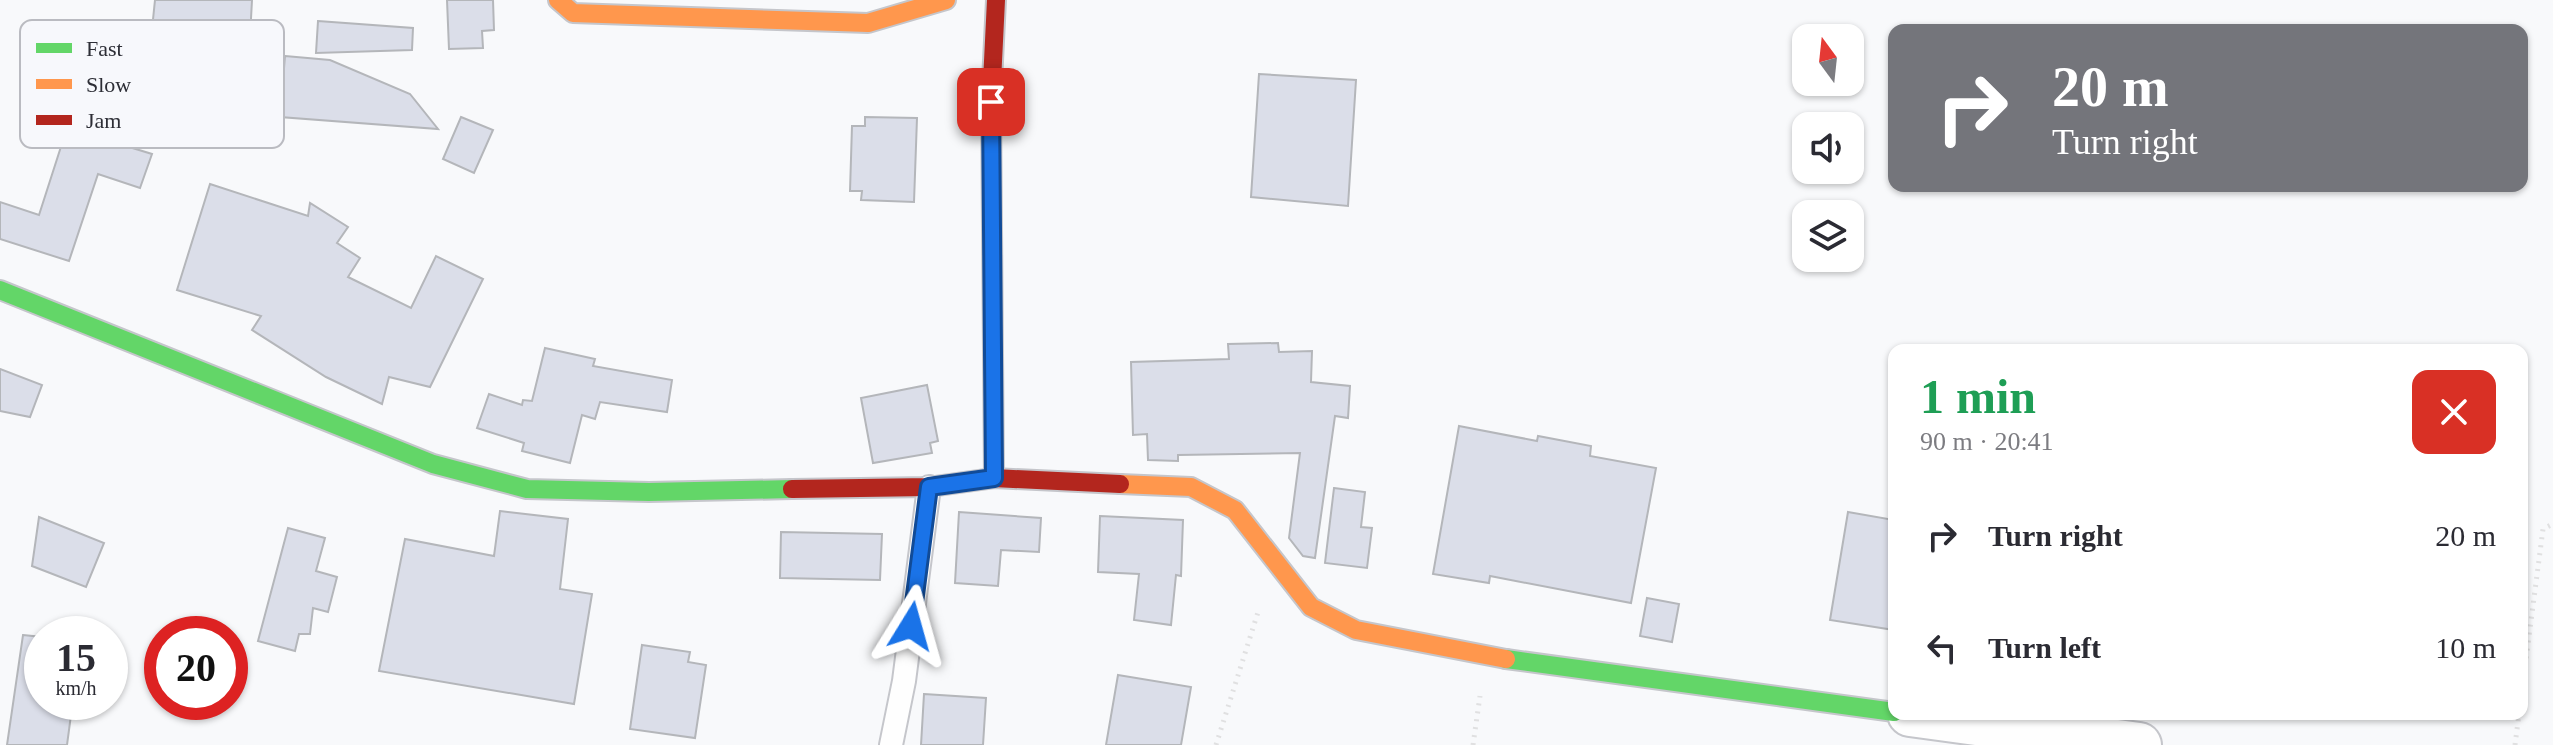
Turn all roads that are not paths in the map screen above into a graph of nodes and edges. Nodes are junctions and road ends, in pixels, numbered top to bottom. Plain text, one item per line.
1 (558, 0) edge
2 (946, 0) edge
3 (996, 0) edge
4 (0, 290) edge
5 (994, 478) junction
6 (929, 487) junction
7 (1888, 711) edge
8 (1954, 720) edge
9 (891, 745) edge
10 (2139, 745) edge

1 - 2 street
3 - 5 street
4 - 6 street
5 - 6 street
5 - 7 street
6 - 9 lane
8 - 10 street

